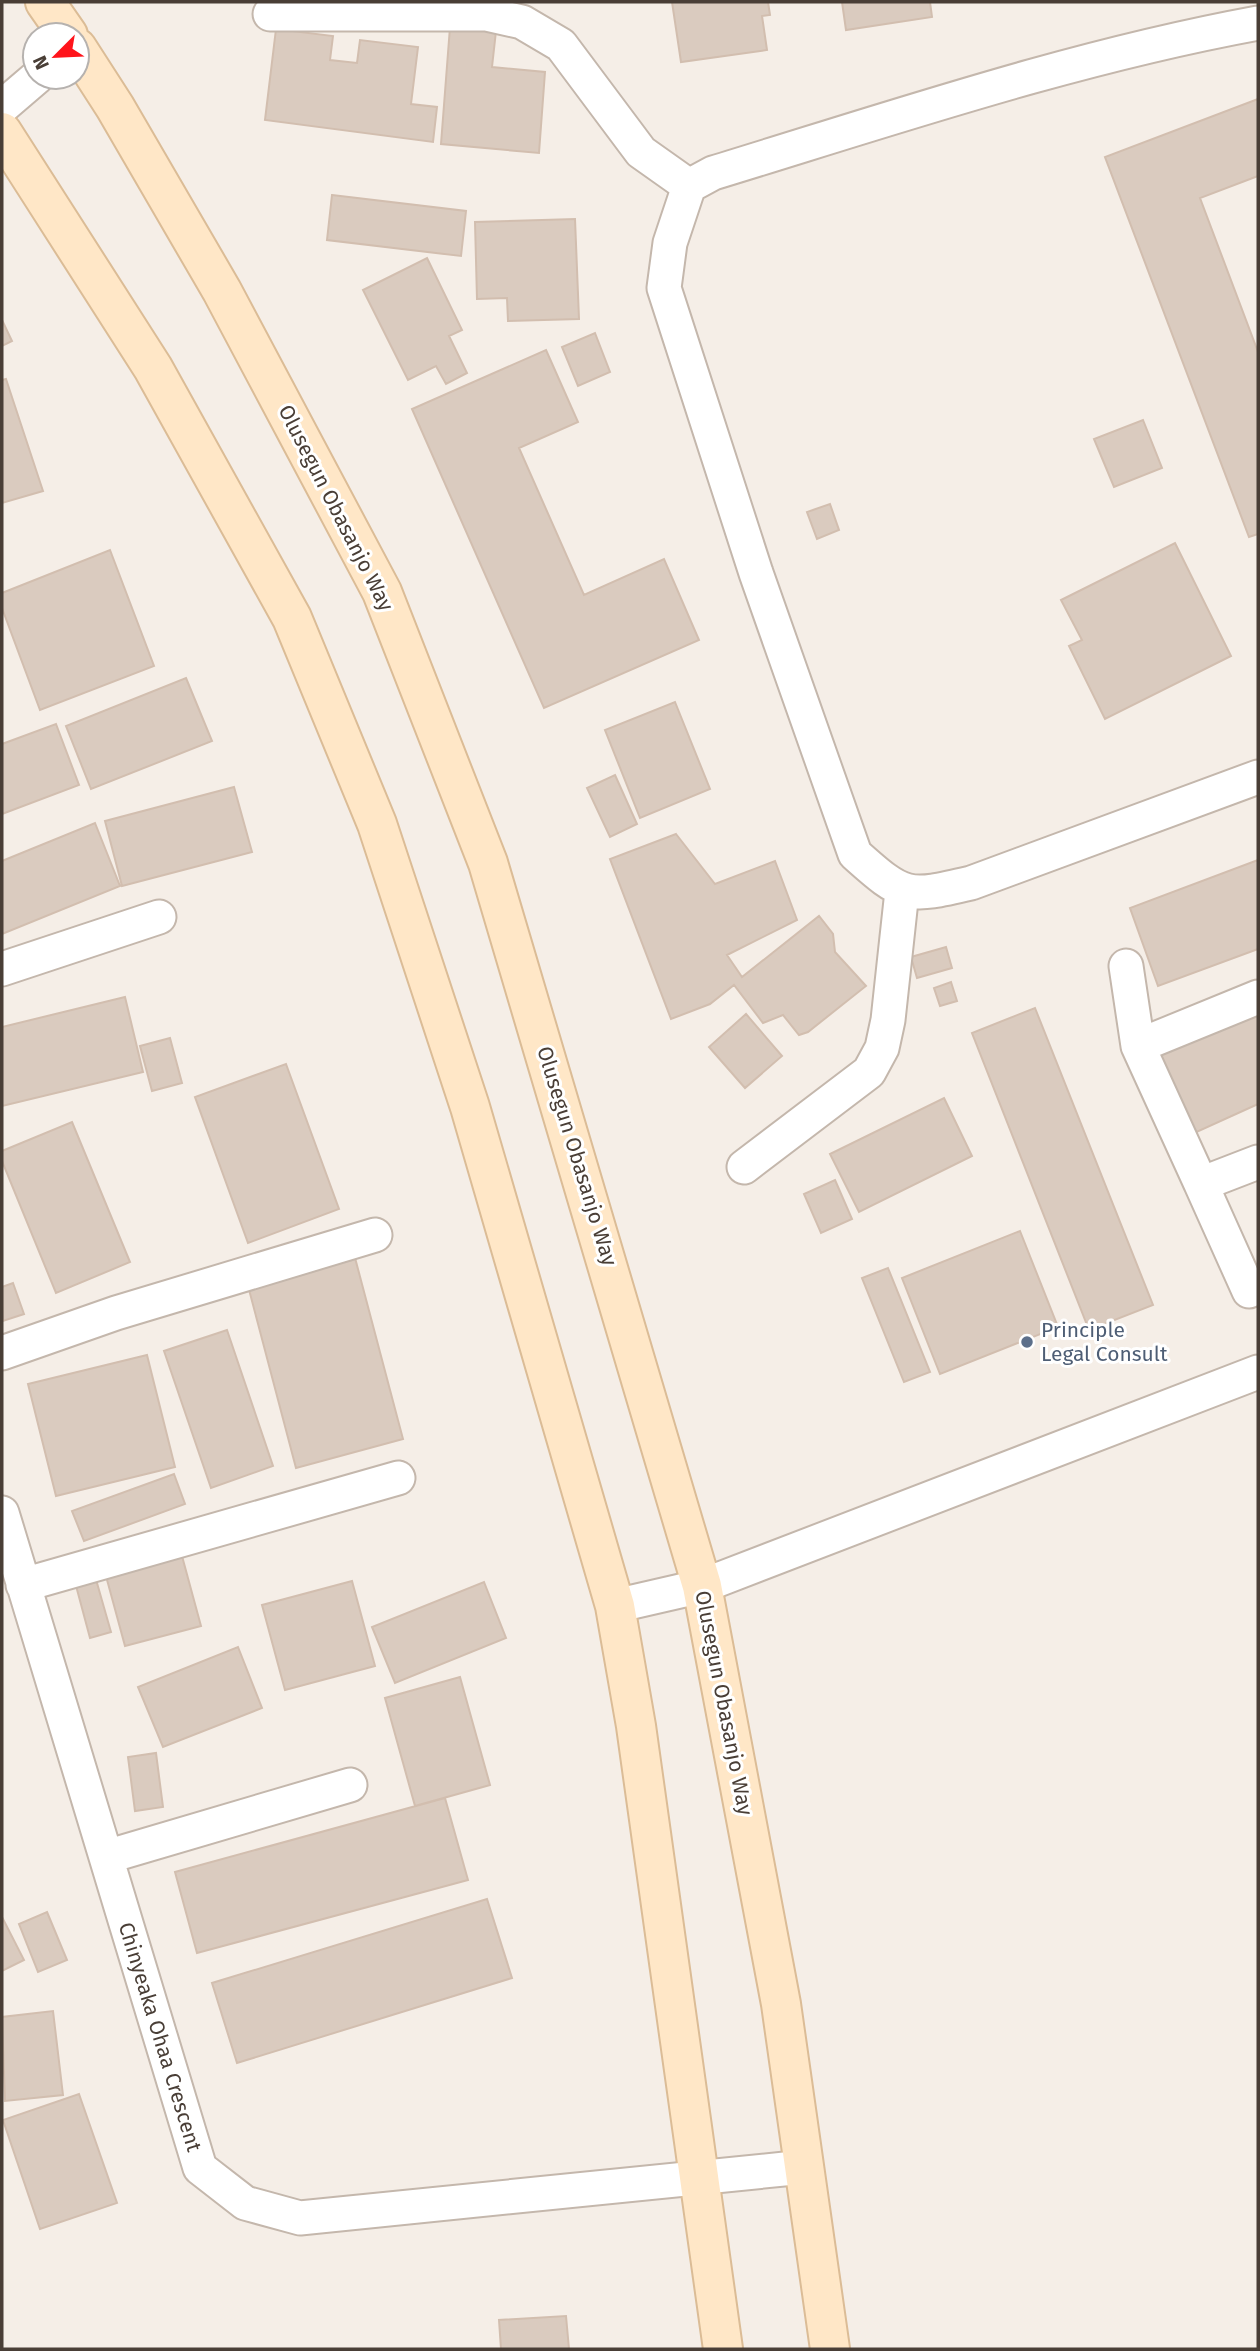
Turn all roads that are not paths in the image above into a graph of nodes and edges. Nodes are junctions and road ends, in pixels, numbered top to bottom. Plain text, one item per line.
1 (45, 2) edge
2 (270, 14) dead end
3 (58, 21) edge
4 (1258, 23) edge
5 (91, 69) edge
6 (21, 91) edge
7 (2, 107) edge
8 (2, 132) edge
9 (689, 186) junction
10 (1258, 777) edge
11 (902, 891) junction
12 (159, 918) dead end
13 (1126, 966) dead end
14 (2, 969) edge
15 (1258, 997) edge
16 (1139, 1046) junction
17 (1258, 1162) edge
18 (744, 1167) dead end
19 (1201, 1184) junction
20 (375, 1235) dead end
21 (1249, 1291) dead end
22 (2, 1353) edge
23 (1258, 1372) edge
24 (398, 1478) dead end
25 (2, 1513) edge
26 (23, 1585) junction
27 (702, 1586) junction
28 (615, 1606) junction
29 (350, 1785) dead end
30 (106, 1857) junction
31 (804, 2166) junction
32 (698, 2179) junction
33 (723, 2349) edge
34 (830, 2349) edge

1 - 3 main road
2 - 9 street
4 - 9 street
5 - 27 main road, Olusegun Obasanjo Way
6 - 7 street
8 - 28 main road
9 - 11 street
10 - 11 street
11 - 18 street
12 - 14 street
13 - 16 street
15 - 16 street
16 - 19 street
17 - 19 street
19 - 21 street
20 - 22 street
23 - 27 street
24 - 26 street
25 - 26 street, Chinyeaka Ohaa Crescent
26 - 30 street, Chinyeaka Ohaa Crescent
27 - 28 street
27 - 31 main road, Olusegun Obasanjo Way
28 - 32 main road
29 - 30 street
30 - 32 street, Chinyeaka Ohaa Crescent
31 - 32 street, Chinyeaka Ohaa Crescent
31 - 34 main road, Olusegun Obasanjo Way
32 - 33 main road

